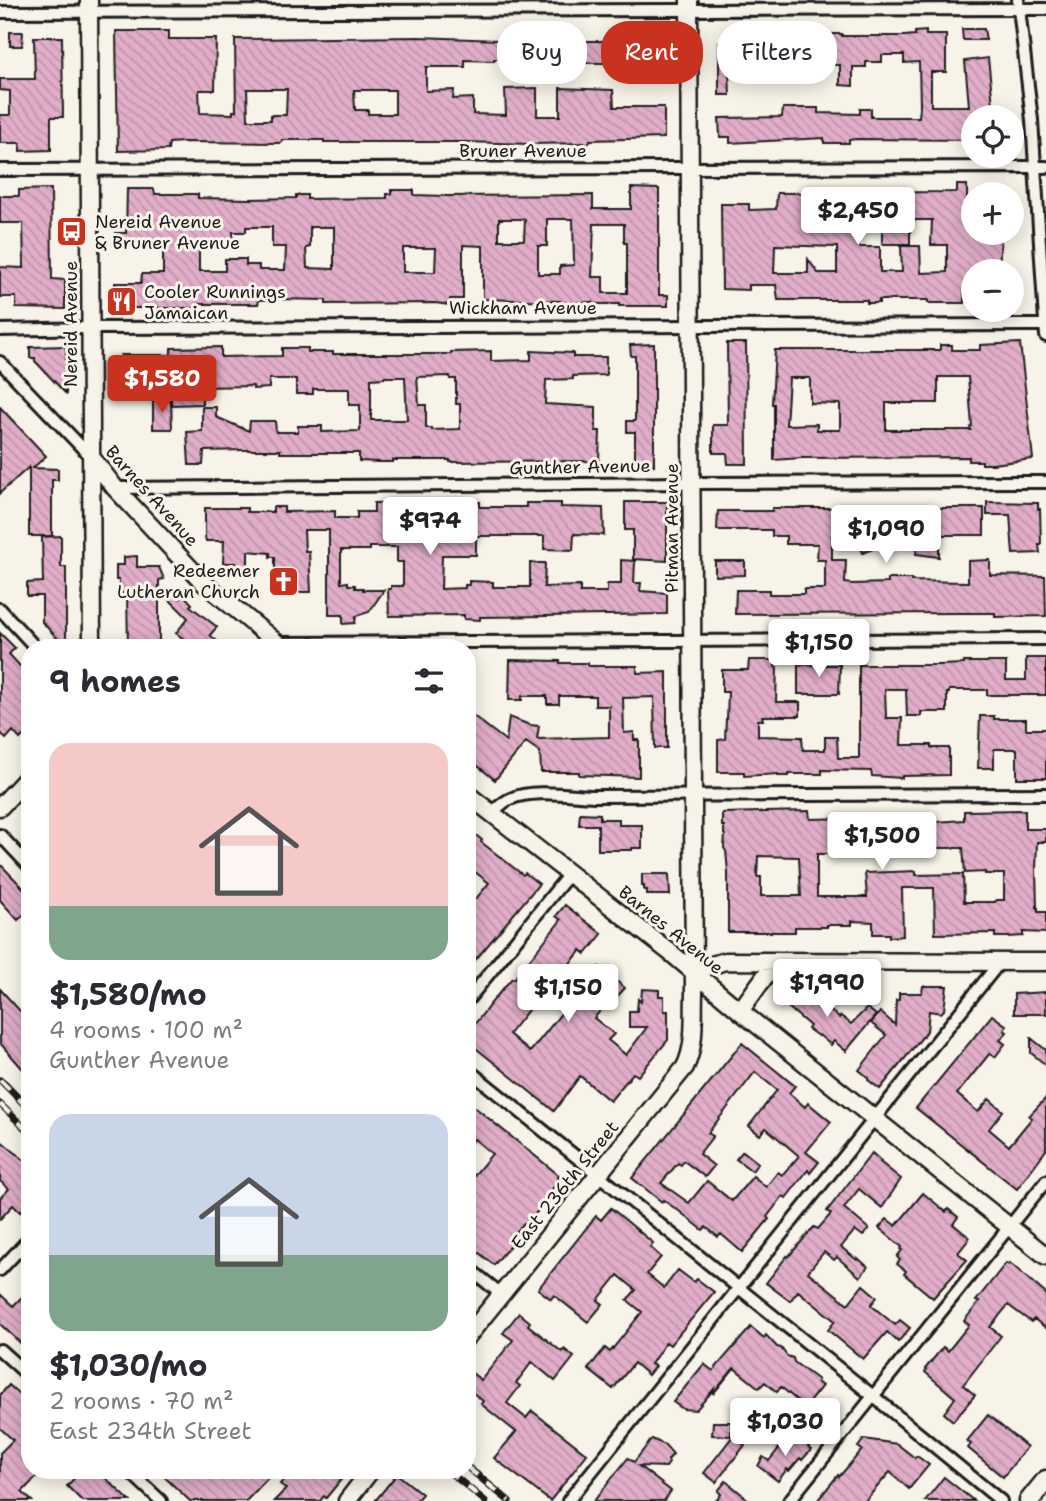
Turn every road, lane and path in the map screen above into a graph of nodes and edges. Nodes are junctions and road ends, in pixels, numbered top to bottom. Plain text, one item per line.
1 (1019, 4) edge
2 (689, 5) edge
3 (89, 6) edge
4 (1046, 9) edge
5 (0, 12) edge
6 (1041, 167) edge
7 (689, 168) junction
8 (90, 169) junction
9 (0, 170) edge
10 (690, 325) junction
11 (90, 328) junction
12 (1046, 328) edge
13 (0, 330) edge
14 (0, 362) edge
15 (91, 457) junction
16 (1046, 482) edge
17 (691, 483) junction
18 (115, 488) junction
19 (0, 610) edge
20 (27, 639) edge
21 (92, 639) edge
22 (273, 639) edge
23 (1046, 639) edge
24 (691, 640) junction
25 (476, 643) edge
26 (21, 785) edge
27 (1046, 794) edge
28 (692, 795) junction
29 (476, 801) edge
30 (0, 807) edge
31 (492, 813) junction
32 (0, 835) edge
33 (21, 857) edge
34 (570, 873) junction
35 (776, 961) junction
36 (1046, 961) edge
37 (1000, 962) junction
38 (693, 971) junction
39 (476, 989) edge
40 (740, 1011) junction
41 (691, 1056) joint
42 (476, 1076) edge
43 (0, 1089) edge
44 (21, 1111) edge
45 (875, 1118) junction
46 (598, 1174) junction
47 (1046, 1181) edge
48 (1010, 1226) junction
49 (21, 1248) edge
50 (1046, 1256) edge
51 (0, 1270) edge
52 (476, 1274) edge
53 (739, 1288) junction
54 (501, 1294) junction
55 (476, 1326) edge
56 (0, 1350) edge
57 (21, 1369) edge
58 (873, 1396) junction
59 (138, 1479) edge
60 (365, 1479) edge
61 (471, 1479) edge
62 (1046, 1480) edge
63 (161, 1501) edge
64 (347, 1501) edge
65 (498, 1501) edge
66 (568, 1501) edge
67 (789, 1501) edge
68 (1001, 1501) edge
69 (1029, 1501) edge

1 - 2 street
1 - 4 street
1 - 6 street
2 - 3 street
2 - 7 street, Pitman Avenue
3 - 5 street
3 - 8 street, Nereid Avenue
6 - 7 street, Bruner Avenue
6 - 12 street
7 - 8 street, Bruner Avenue
7 - 10 street, Pitman Avenue
8 - 9 street, Bruner Avenue
8 - 11 street, Nereid Avenue
10 - 11 street, Wickham Avenue
10 - 12 street, Wickham Avenue
10 - 17 street, Pitman Avenue
11 - 13 street, Wickham Avenue
11 - 15 street, Nereid Avenue
14 - 15 street, Barnes Avenue
15 - 18 street, Barnes Avenue
15 - 21 street, Nereid Avenue
16 - 17 street, Gunther Avenue
17 - 18 street, Gunther Avenue
17 - 24 street, Pitman Avenue
18 - 22 street, Barnes Avenue
19 - 20 street
23 - 24 street
24 - 25 street
24 - 28 street, Pitman Avenue
26 - 30 street
27 - 28 street
28 - 31 street
28 - 38 street, Pitman Avenue
29 - 31 street, Barnes Avenue
31 - 34 street, Barnes Avenue
32 - 33 street
34 - 38 street, Barnes Avenue
34 - 39 street
35 - 37 street
35 - 38 street
35 - 40 street
36 - 37 street
37 - 45 street
38 - 40 street, Barnes Avenue
38 - 41 street, Pitman Avenue
40 - 45 street, Barnes Avenue
41 - 46 street, East 236th Street
42 - 46 street
43 - 44 street
45 - 48 street, Barnes Avenue
45 - 53 street
46 - 53 street
46 - 54 street, East 236th Street
47 - 48 street
48 - 50 street, Barnes Avenue
48 - 58 street
49 - 51 street
52 - 54 street
53 - 58 street
53 - 66 street
54 - 55 street, East 236th Street
56 - 57 street
58 - 67 street
58 - 68 street
59 - 63 street
60 - 64 street
61 - 65 street
62 - 69 main road

